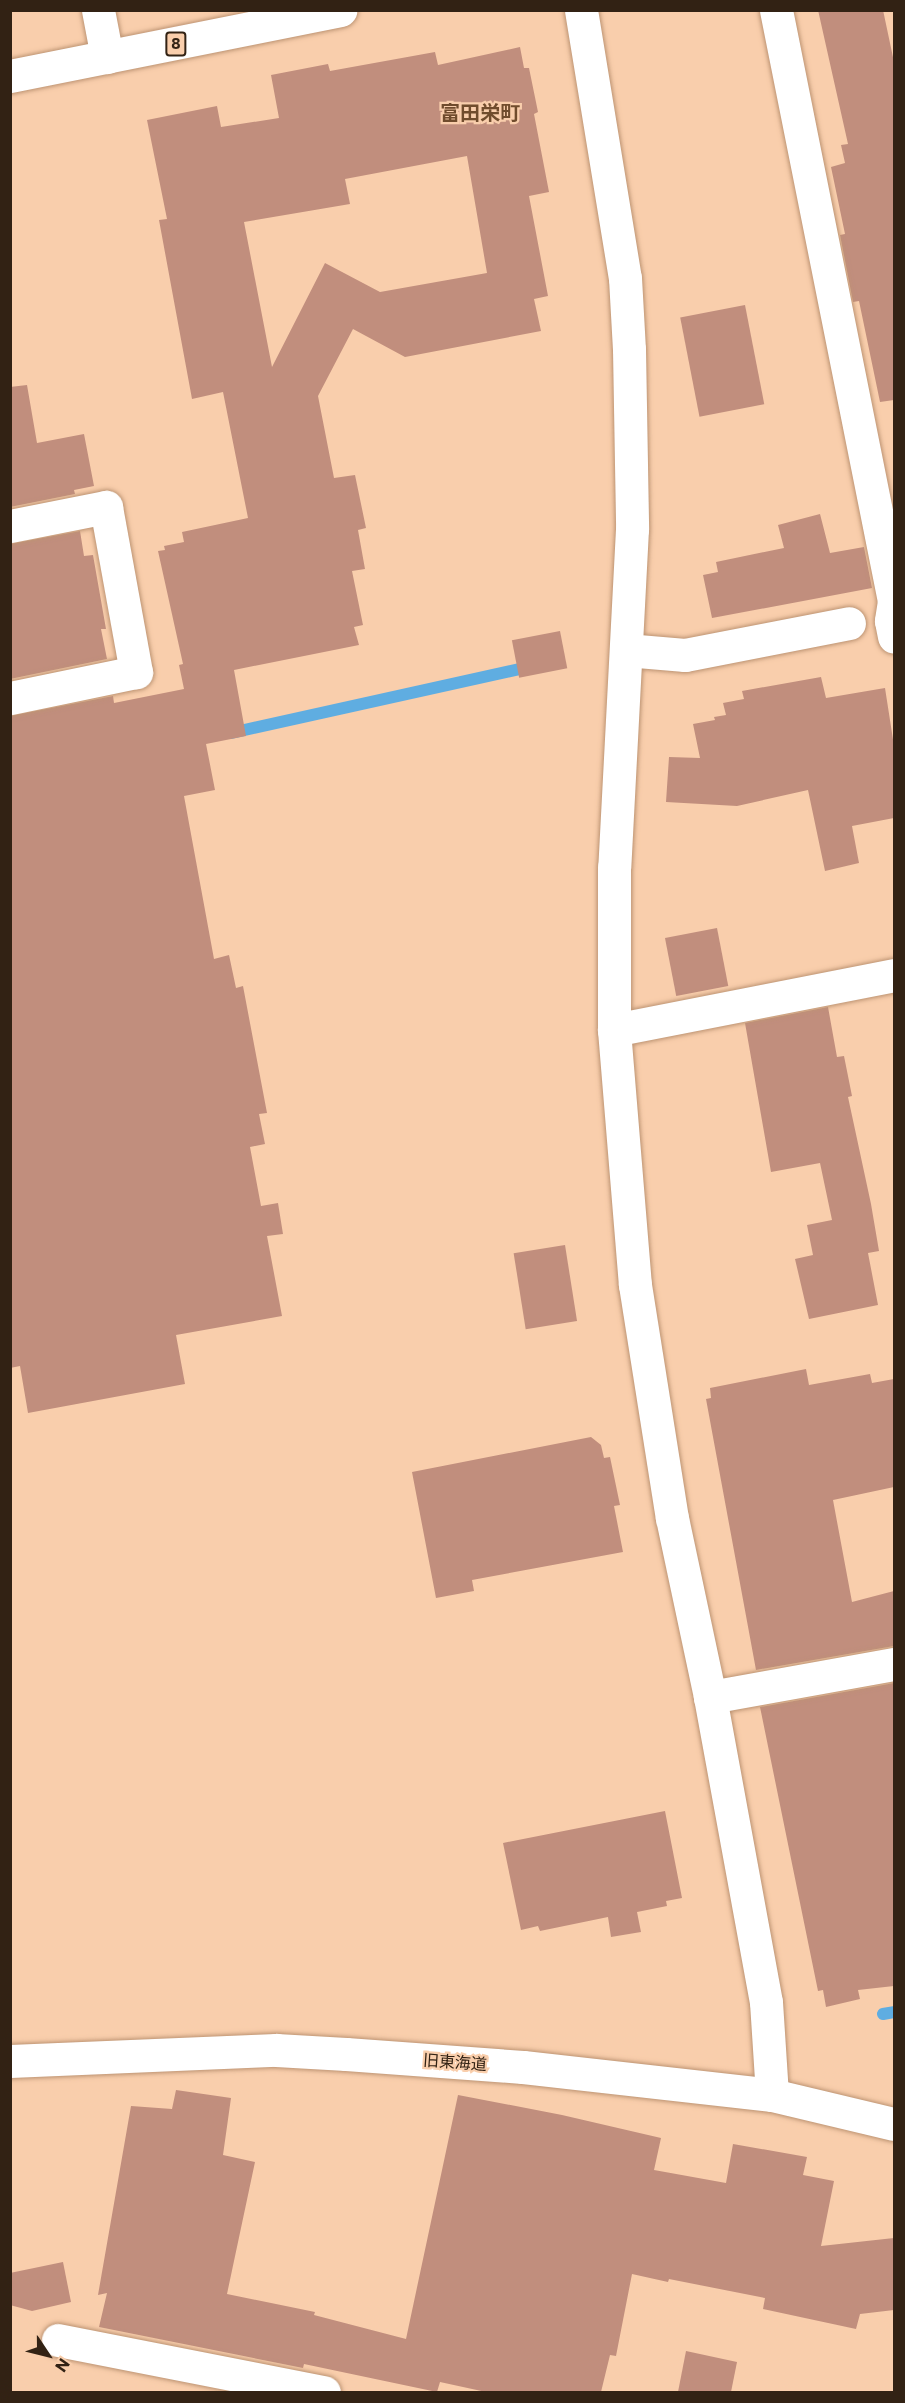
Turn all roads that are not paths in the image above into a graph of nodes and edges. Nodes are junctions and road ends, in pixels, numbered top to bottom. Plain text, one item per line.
1 (98, 10) edge
2 (340, 10) edge
3 (581, 10) edge
4 (776, 10) edge
5 (107, 57) junction
6 (10, 76) edge
7 (10, 526) edge
8 (894, 601) edge
9 (849, 623) dead end
10 (894, 637) edge
11 (626, 650) junction
12 (10, 698) edge
13 (894, 975) edge
14 (614, 1030) junction
15 (894, 1664) edge
16 (710, 1697) junction
17 (10, 2061) edge
18 (772, 2095) junction
19 (894, 2124) edge
20 (58, 2340) dead end
21 (324, 2392) edge

1 - 5 street
2 - 5 street, 8
3 - 11 street
4 - 8 street
5 - 6 street, 8
7 - 12 street
8 - 10 street
9 - 11 street
11 - 14 street
13 - 14 street
14 - 16 street
15 - 16 street
16 - 18 street
17 - 18 street, 旧東海道
18 - 19 street, 旧東海道
20 - 21 street

